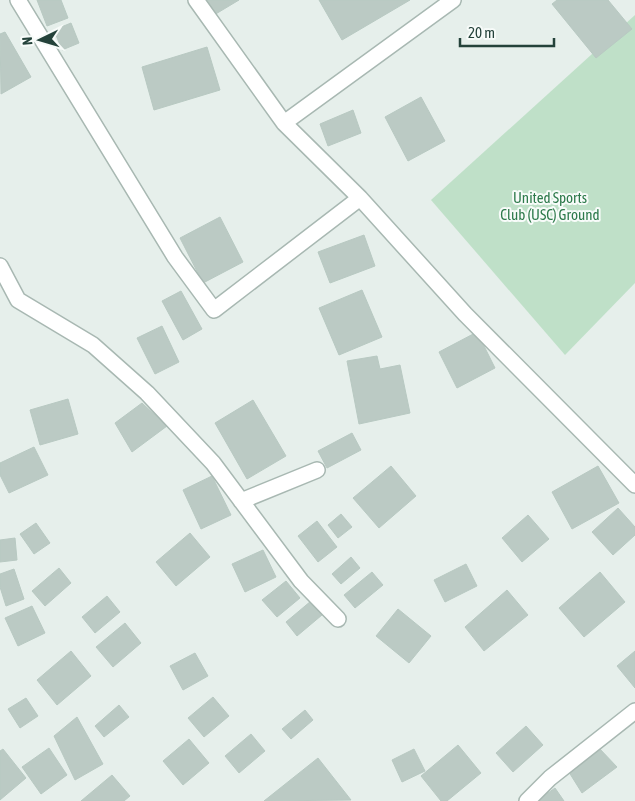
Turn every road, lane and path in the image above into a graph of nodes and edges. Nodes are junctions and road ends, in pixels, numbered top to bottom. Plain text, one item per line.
1 (18, 0) edge
2 (196, 0) edge
3 (453, 0) edge
4 (284, 123) junction
5 (360, 198) junction
6 (0, 266) edge
7 (317, 470) dead end
8 (635, 484) edge
9 (241, 501) junction
10 (338, 619) dead end
11 (635, 711) edge
12 (526, 801) edge

1 - 5 street
2 - 4 street
3 - 4 street
4 - 5 street
5 - 8 street
6 - 9 street
7 - 9 street
9 - 10 street
11 - 12 street

